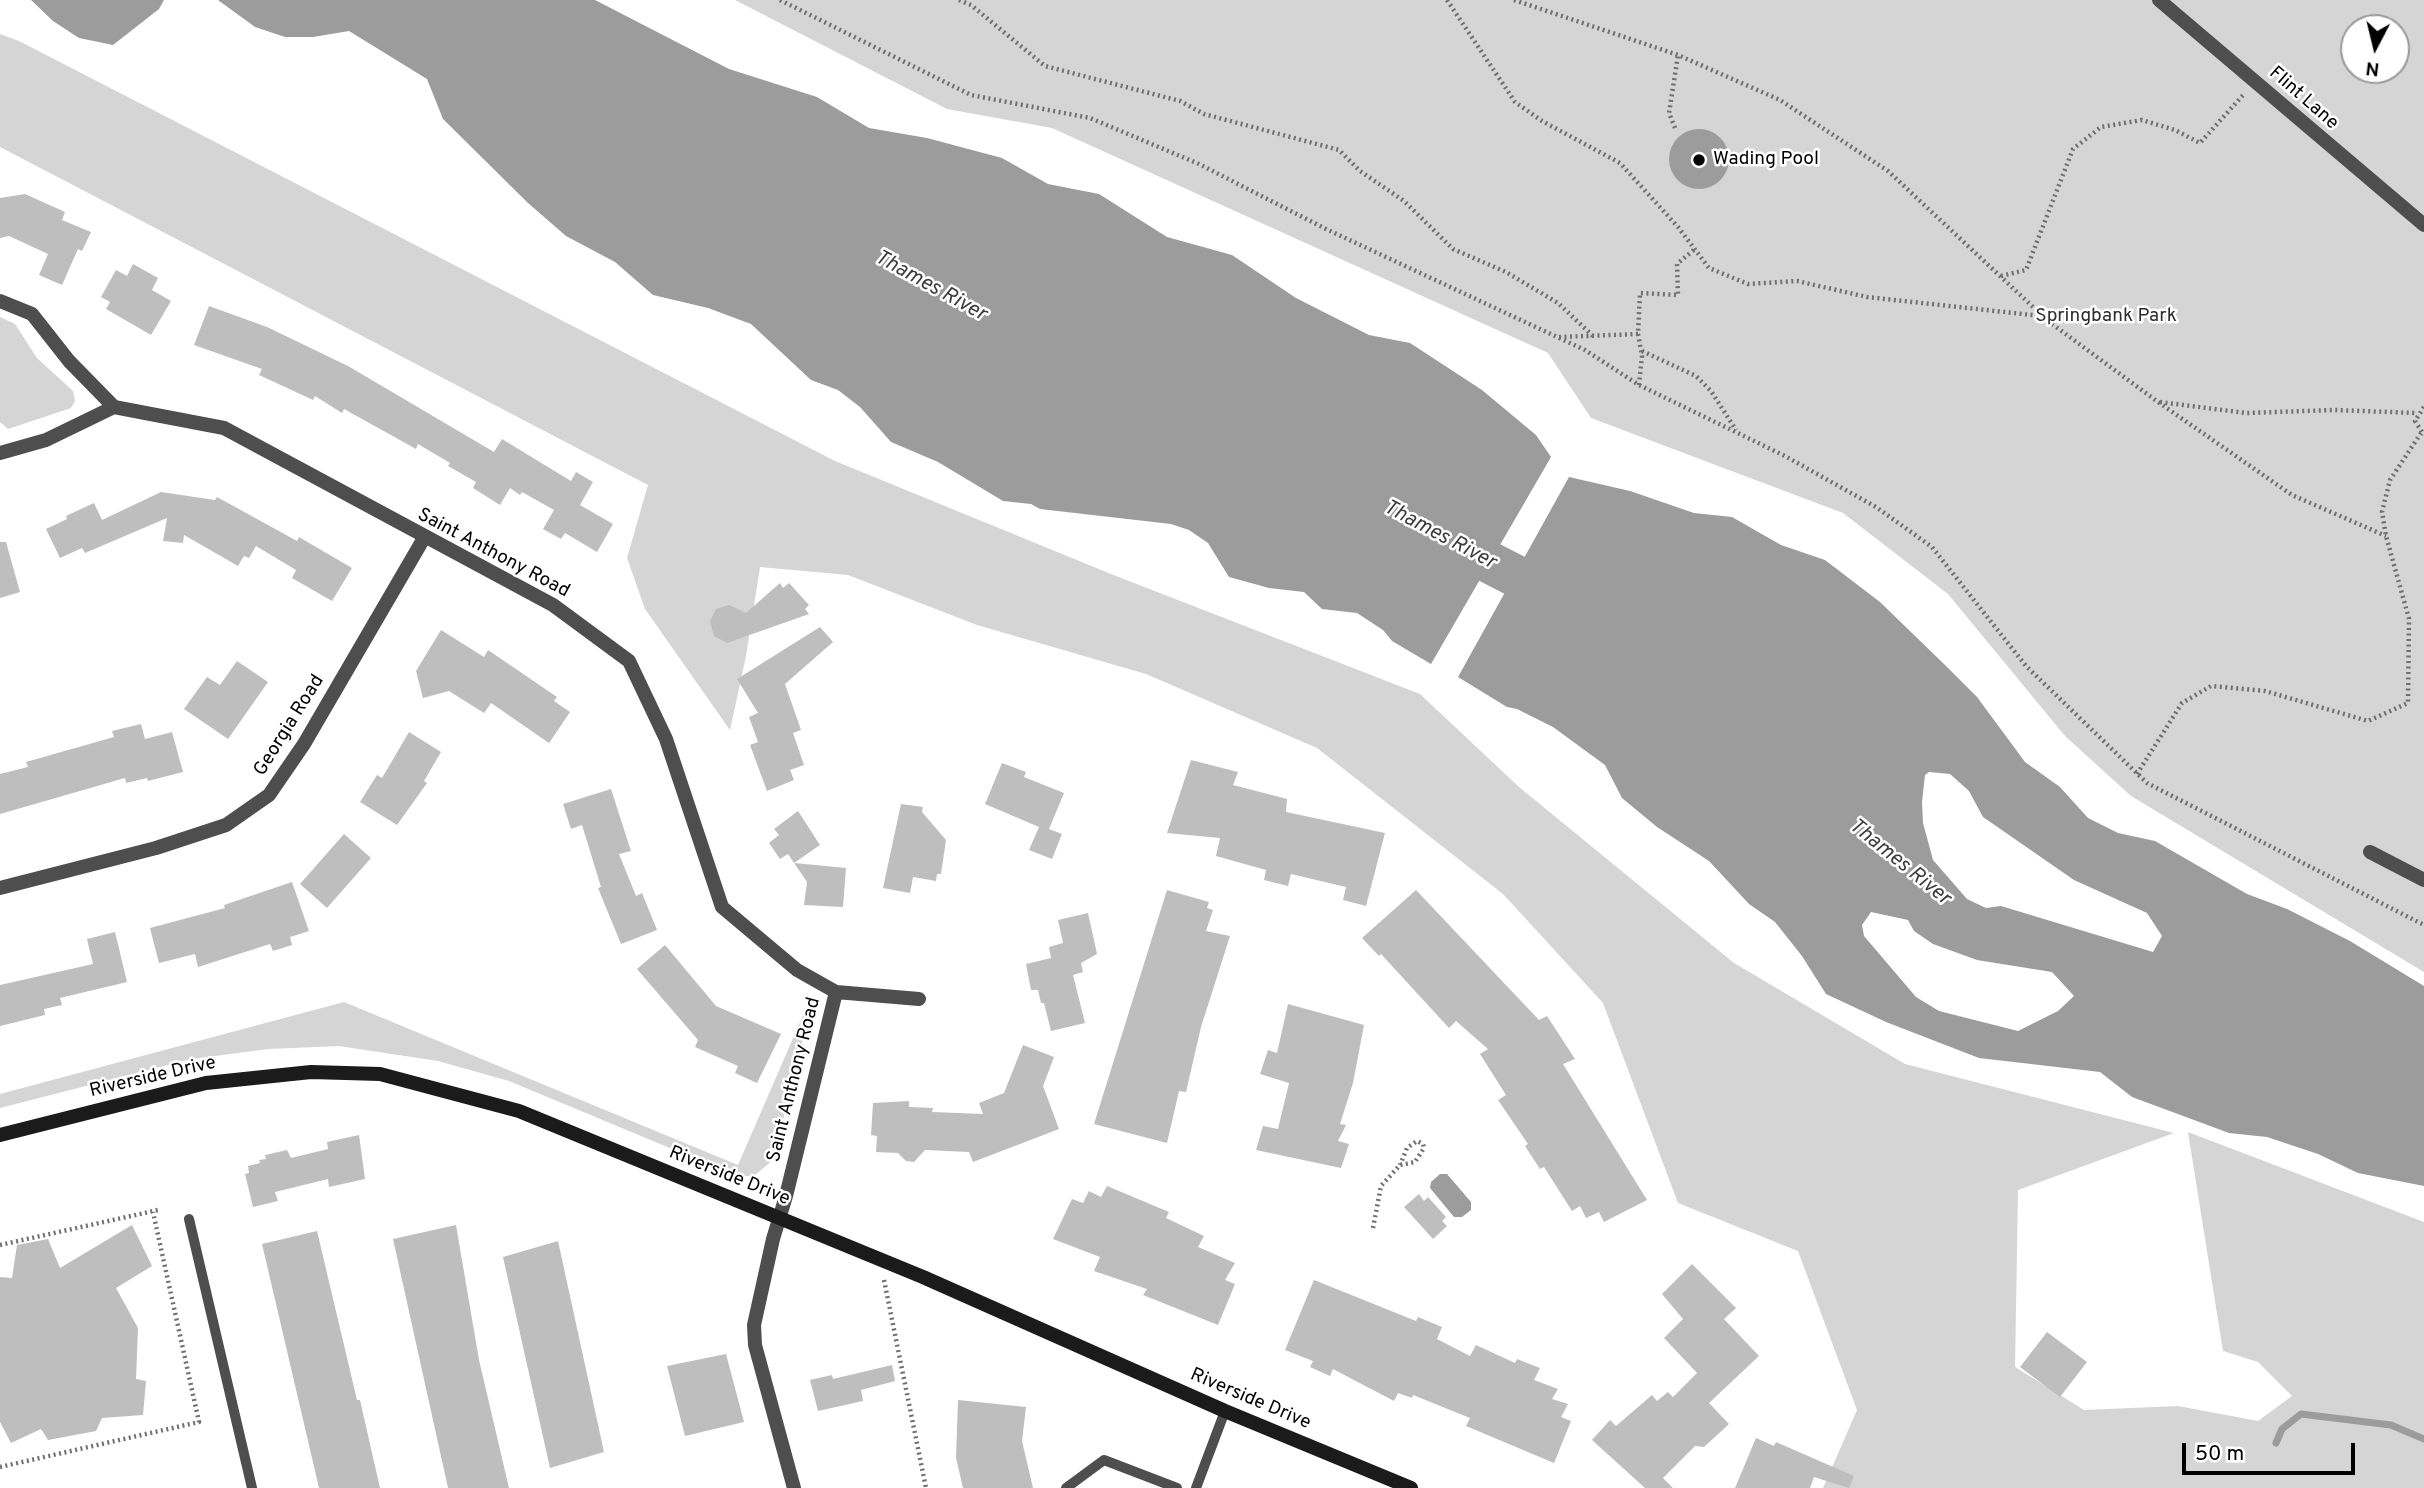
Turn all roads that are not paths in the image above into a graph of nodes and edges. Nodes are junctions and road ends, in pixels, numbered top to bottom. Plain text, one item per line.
1 (2159, 0) edge
2 (2424, 225) edge
3 (0, 301) edge
4 (114, 407) junction
5 (0, 453) edge
6 (424, 538) junction
7 (2370, 852) dead end
8 (2424, 880) edge
9 (0, 888) edge
10 (836, 992) junction
11 (919, 999) dead end
12 (0, 1135) edge
13 (189, 1219) dead end
14 (779, 1219) junction
15 (1225, 1411) junction
16 (252, 1488) edge
17 (794, 1488) edge
18 (1066, 1488) edge
19 (1177, 1488) edge
20 (1196, 1488) edge
21 (1411, 1488) edge

1 - 2 street, Flint Lane
3 - 4 street
4 - 5 street
4 - 6 street, Saint Anthony Road
6 - 9 street, Georgia Road
6 - 10 street, Saint Anthony Road
7 - 8 street
10 - 11 street, Saint Anthony Road
10 - 14 street, Saint Anthony Road
12 - 14 main road, Riverside Drive
13 - 16 lane
14 - 15 main road, Riverside Drive
14 - 17 street, Saint Anthony Road
15 - 20 lane
15 - 21 main road, Riverside Drive
18 - 19 lane

